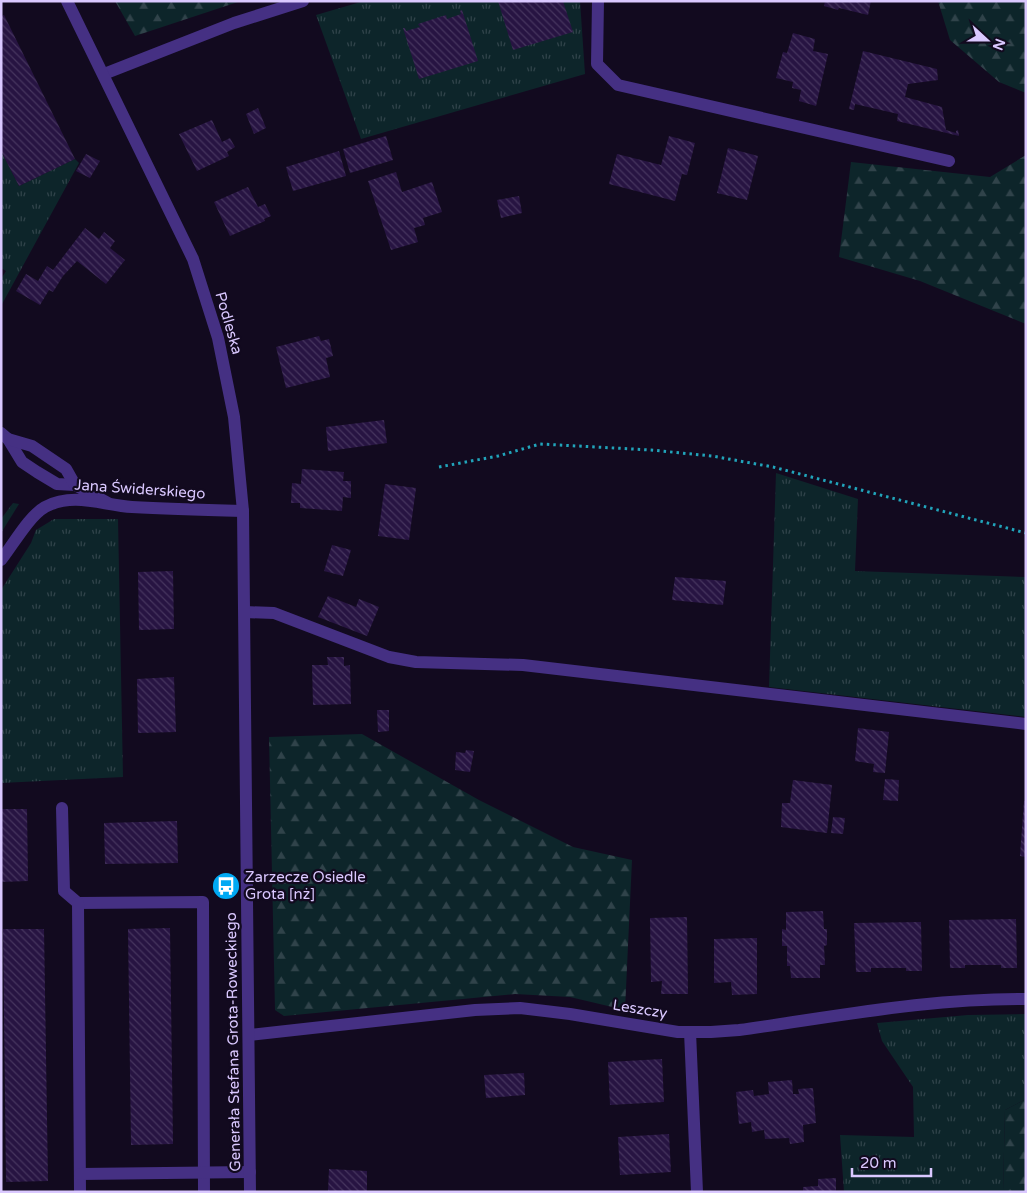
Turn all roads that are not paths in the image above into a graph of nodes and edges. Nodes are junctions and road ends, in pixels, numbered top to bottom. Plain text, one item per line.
1 (67, 1) edge
2 (303, 1) edge
3 (598, 1) edge
4 (104, 74) junction
5 (949, 161) dead end
6 (3, 440) edge
7 (75, 485) junction
8 (110, 503) junction
9 (243, 511) junction
10 (1, 560) edge
11 (245, 612) junction
12 (246, 683) joint
13 (1026, 724) edge
14 (62, 808) dead end
15 (78, 903) junction
16 (1026, 999) edge
17 (690, 1032) junction
18 (249, 1035) junction
19 (204, 1172) junction
20 (250, 1172) junction
21 (80, 1174) junction
22 (80, 1192) edge
23 (204, 1192) edge
24 (250, 1192) edge
25 (697, 1192) edge

1 - 4 street, Podleska
2 - 4 street
3 - 5 street
4 - 9 street, Podleska
6 - 7 street
6 - 7 street
7 - 8 street
8 - 9 street, Jana Świderskiego
8 - 10 street, Jana Świderskiego
9 - 11 street, Podleska
11 - 12 street, Podleska
11 - 13 street
12 - 18 street, Generała Stefana Grota-Roweckiego
14 - 15 street
15 - 19 street
15 - 21 street
16 - 17 street, Leszczy
17 - 18 street, Leszczy
17 - 25 street
18 - 20 street, Generała Stefana Grota-Roweckiego
19 - 20 street
19 - 21 street
19 - 23 street
20 - 24 street, Generała Stefana Grota-Roweckiego
21 - 22 street

